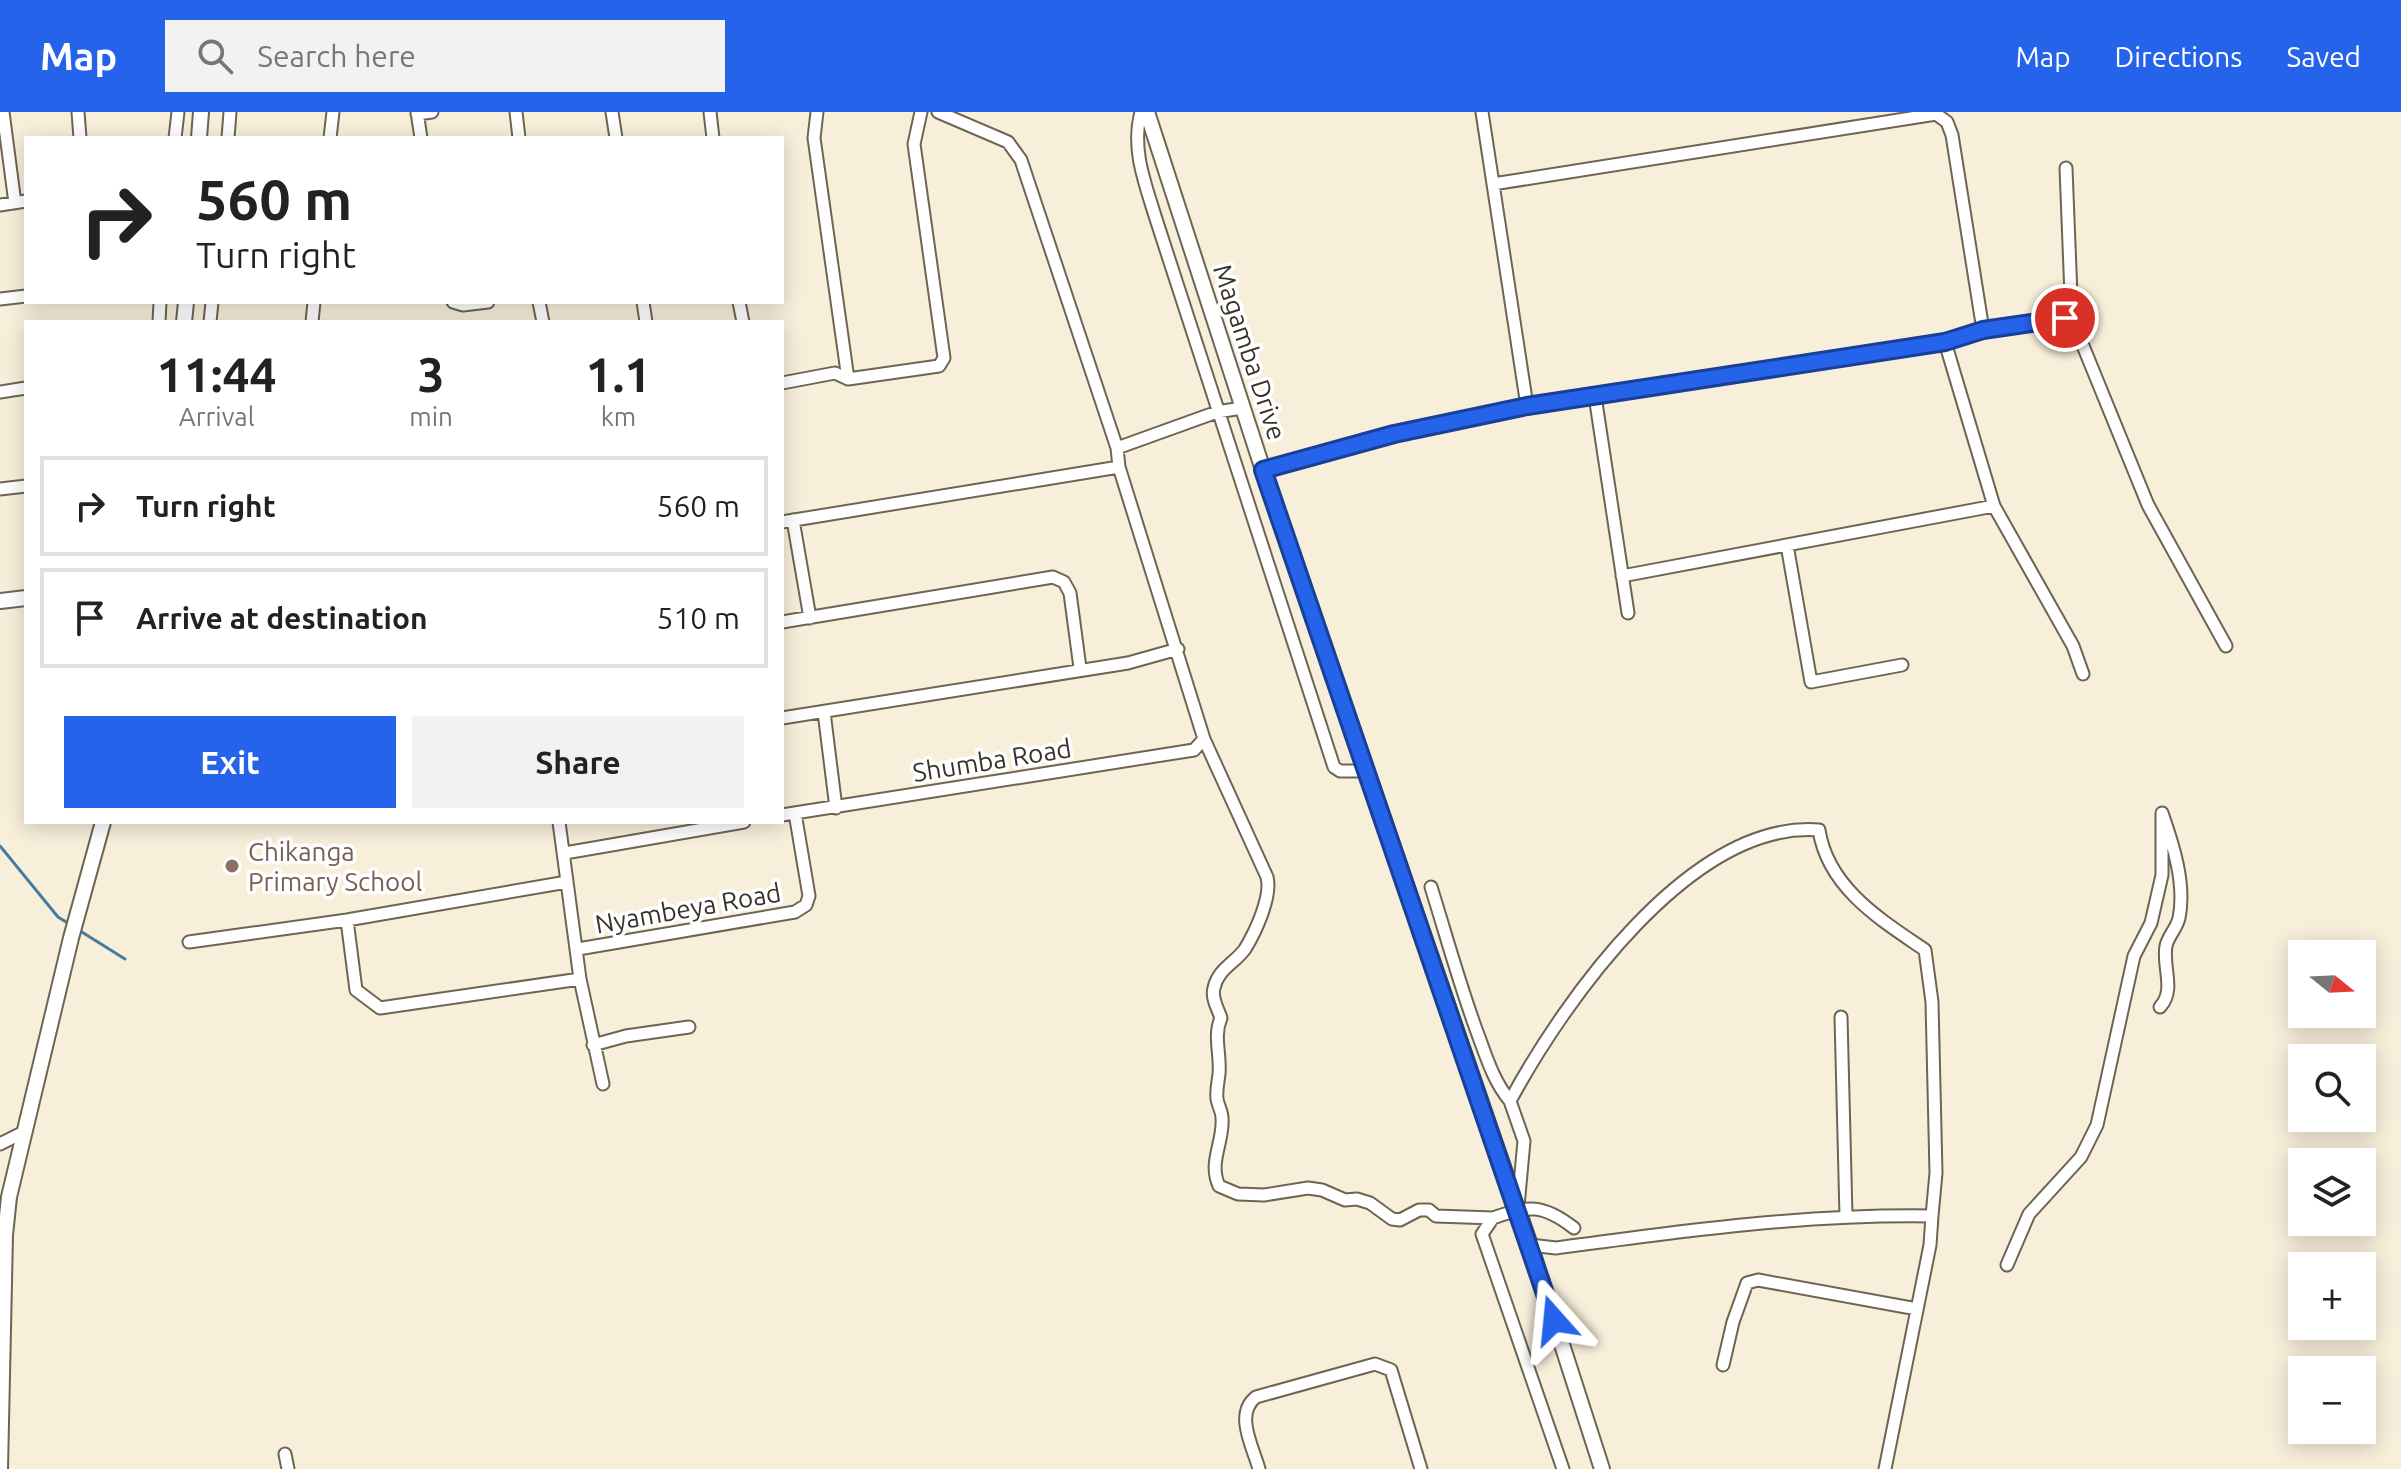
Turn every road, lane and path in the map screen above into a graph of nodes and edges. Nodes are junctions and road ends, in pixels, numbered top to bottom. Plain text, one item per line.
1 (3, 112) edge
2 (78, 112) edge
3 (178, 112) edge
4 (201, 112) edge
5 (230, 112) edge
6 (333, 112) edge
7 (432, 112) edge
8 (516, 112) edge
9 (612, 112) edge
10 (710, 112) edge
11 (817, 112) edge
12 (921, 112) edge
13 (938, 112) edge
14 (1144, 112) edge
15 (1482, 112) edge
16 (417, 113) edge
17 (80, 136) edge
18 (175, 136) edge
19 (199, 136) edge
20 (228, 136) edge
21 (330, 136) edge
22 (421, 136) edge
23 (519, 136) edge
24 (616, 136) edge
25 (713, 136) edge
26 (2066, 168) dead end
27 (1493, 184) junction
28 (20, 202) edge
29 (0, 205) edge
30 (24, 296) edge
31 (0, 299) edge
32 (2072, 321) junction
33 (1983, 330) junction
34 (1945, 342) junction
35 (848, 379) junction
36 (784, 383) edge
37 (24, 388) edge
38 (0, 392) edge
39 (1595, 396) junction
40 (1527, 406) junction
41 (1242, 408) junction
42 (1217, 412) junction
43 (1117, 448) junction
44 (1119, 467) junction
45 (1263, 470) junction
46 (24, 486) edge
47 (0, 489) edge
48 (1994, 506) junction
49 (788, 521) edge
50 (1787, 545) junction
51 (1622, 576) junction
52 (24, 598) edge
53 (0, 601) edge
54 (1628, 613) dead end
55 (810, 618) junction
56 (784, 622) edge
57 (2226, 646) dead end
58 (1178, 649) junction
59 (1902, 665) dead end
60 (1080, 668) junction
61 (2083, 674) dead end
62 (824, 712) junction
63 (784, 718) edge
64 (1204, 739) junction
65 (1367, 771) junction
66 (836, 808) junction
67 (795, 813) junction
68 (784, 815) edge
69 (102, 824) edge
70 (559, 824) edge
71 (732, 824) edge
72 (565, 853) junction
73 (567, 882) junction
74 (1431, 887) dead end
75 (347, 920) junction
76 (189, 942) dead end
77 (578, 949) junction
78 (580, 979) junction
79 (2160, 1007) dead end
80 (1841, 1017) dead end
81 (689, 1027) dead end
82 (593, 1045) junction
83 (603, 1084) dead end
84 (1510, 1101) junction
85 (22, 1133) junction
86 (0, 1144) edge
87 (1518, 1209) junction
88 (1846, 1216) junction
89 (1932, 1216) junction
90 (1493, 1218) junction
91 (1574, 1228) dead end
92 (1530, 1245) junction
93 (2007, 1265) dead end
94 (1917, 1309) junction
95 (1723, 1365) dead end
96 (0, 1399) edge
97 (285, 1454) dead end
98 (0, 1469) edge
99 (288, 1469) edge
100 (1259, 1469) edge
101 (1421, 1469) edge
102 (1563, 1469) edge
103 (1602, 1469) edge
104 (1885, 1469) edge

1 - 28 street
2 - 17 street
3 - 18 street
4 - 19 street
5 - 20 street
6 - 21 street
7 - 16 street
8 - 23 street
9 - 24 street
10 - 25 street
11 - 35 street
12 - 35 street
13 - 43 street
14 - 41 street, Magamba Drive
14 - 42 street
15 - 27 street
16 - 22 street
26 - 32 street
27 - 33 street
27 - 40 street
28 - 29 street
30 - 31 street
32 - 33 street
32 - 57 street
33 - 34 street
34 - 39 street
34 - 48 street
35 - 36 street
37 - 38 street
39 - 40 street
39 - 51 street
40 - 45 street
41 - 42 street
41 - 45 street, Magamba Drive
42 - 43 street
42 - 65 street
43 - 44 street
44 - 49 street
44 - 58 street
45 - 65 street, Magamba Drive
46 - 47 street
48 - 50 street
48 - 61 street
49 - 55 street
50 - 51 street
50 - 59 street
51 - 54 street
52 - 53 street
55 - 56 street
55 - 60 street
58 - 60 street
58 - 64 street
60 - 62 street
62 - 63 street
62 - 66 street
64 - 66 street, Shumba Road
64 - 90 street
65 - 87 street, Magamba Drive
66 - 67 street, Shumba Road
67 - 68 street, Shumba Road
67 - 77 street, Nyambeya Road
69 - 85 street
70 - 72 street
71 - 72 street
72 - 73 street
73 - 75 street
73 - 77 street
74 - 84 street
75 - 76 street
75 - 78 street
77 - 78 street
78 - 82 street
79 - 93 street
80 - 88 street
81 - 82 street
82 - 83 street
84 - 87 street
84 - 89 street
85 - 86 street
85 - 96 street
87 - 90 street
87 - 91 street
87 - 92 street, Magamba Drive
88 - 89 street
88 - 92 street
89 - 94 street
90 - 102 street
92 - 103 street, Magamba Drive
94 - 95 street
94 - 104 street
96 - 98 street
97 - 99 street
100 - 101 street

